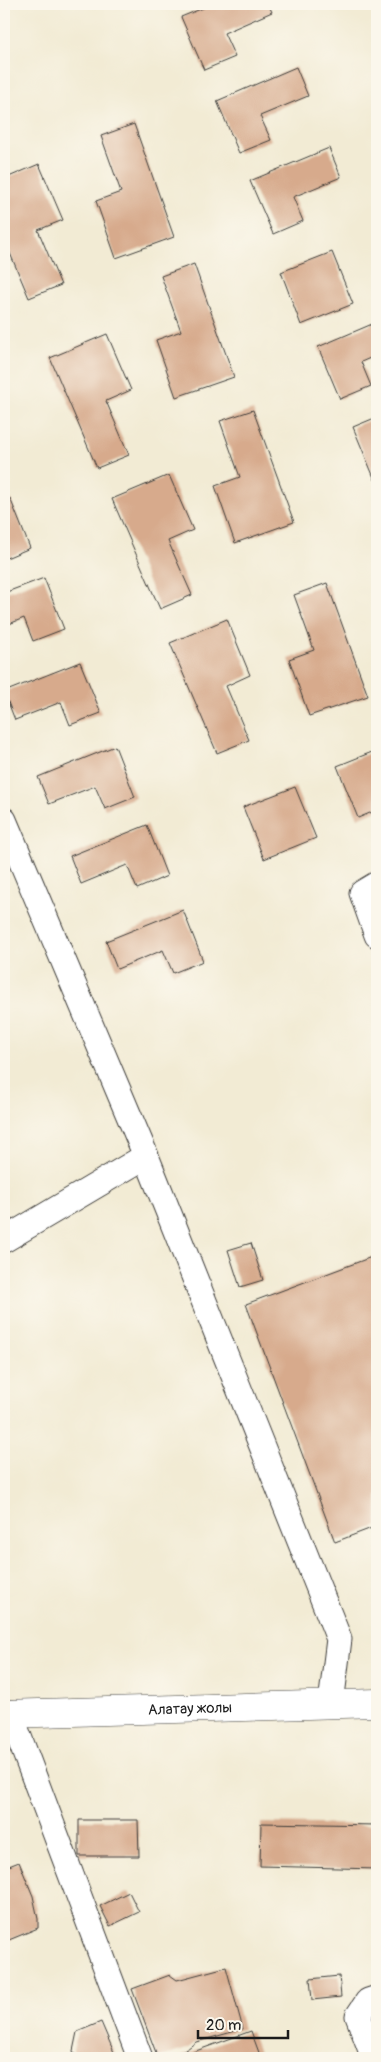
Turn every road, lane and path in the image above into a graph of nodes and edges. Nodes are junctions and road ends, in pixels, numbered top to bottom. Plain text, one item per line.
1 (4, 820) edge
2 (377, 884) edge
3 (377, 935) edge
4 (146, 1156) junction
5 (4, 1240) edge
6 (377, 1703) edge
7 (331, 1704) junction
8 (7, 1713) edge
9 (377, 1998) edge
10 (140, 2058) edge
11 (374, 2058) edge

1 - 4 street
2 - 3 street
4 - 5 street
4 - 7 street
6 - 7 main road, Алатау жолы
7 - 8 main road, Алатау жолы
8 - 10 street
9 - 11 street

